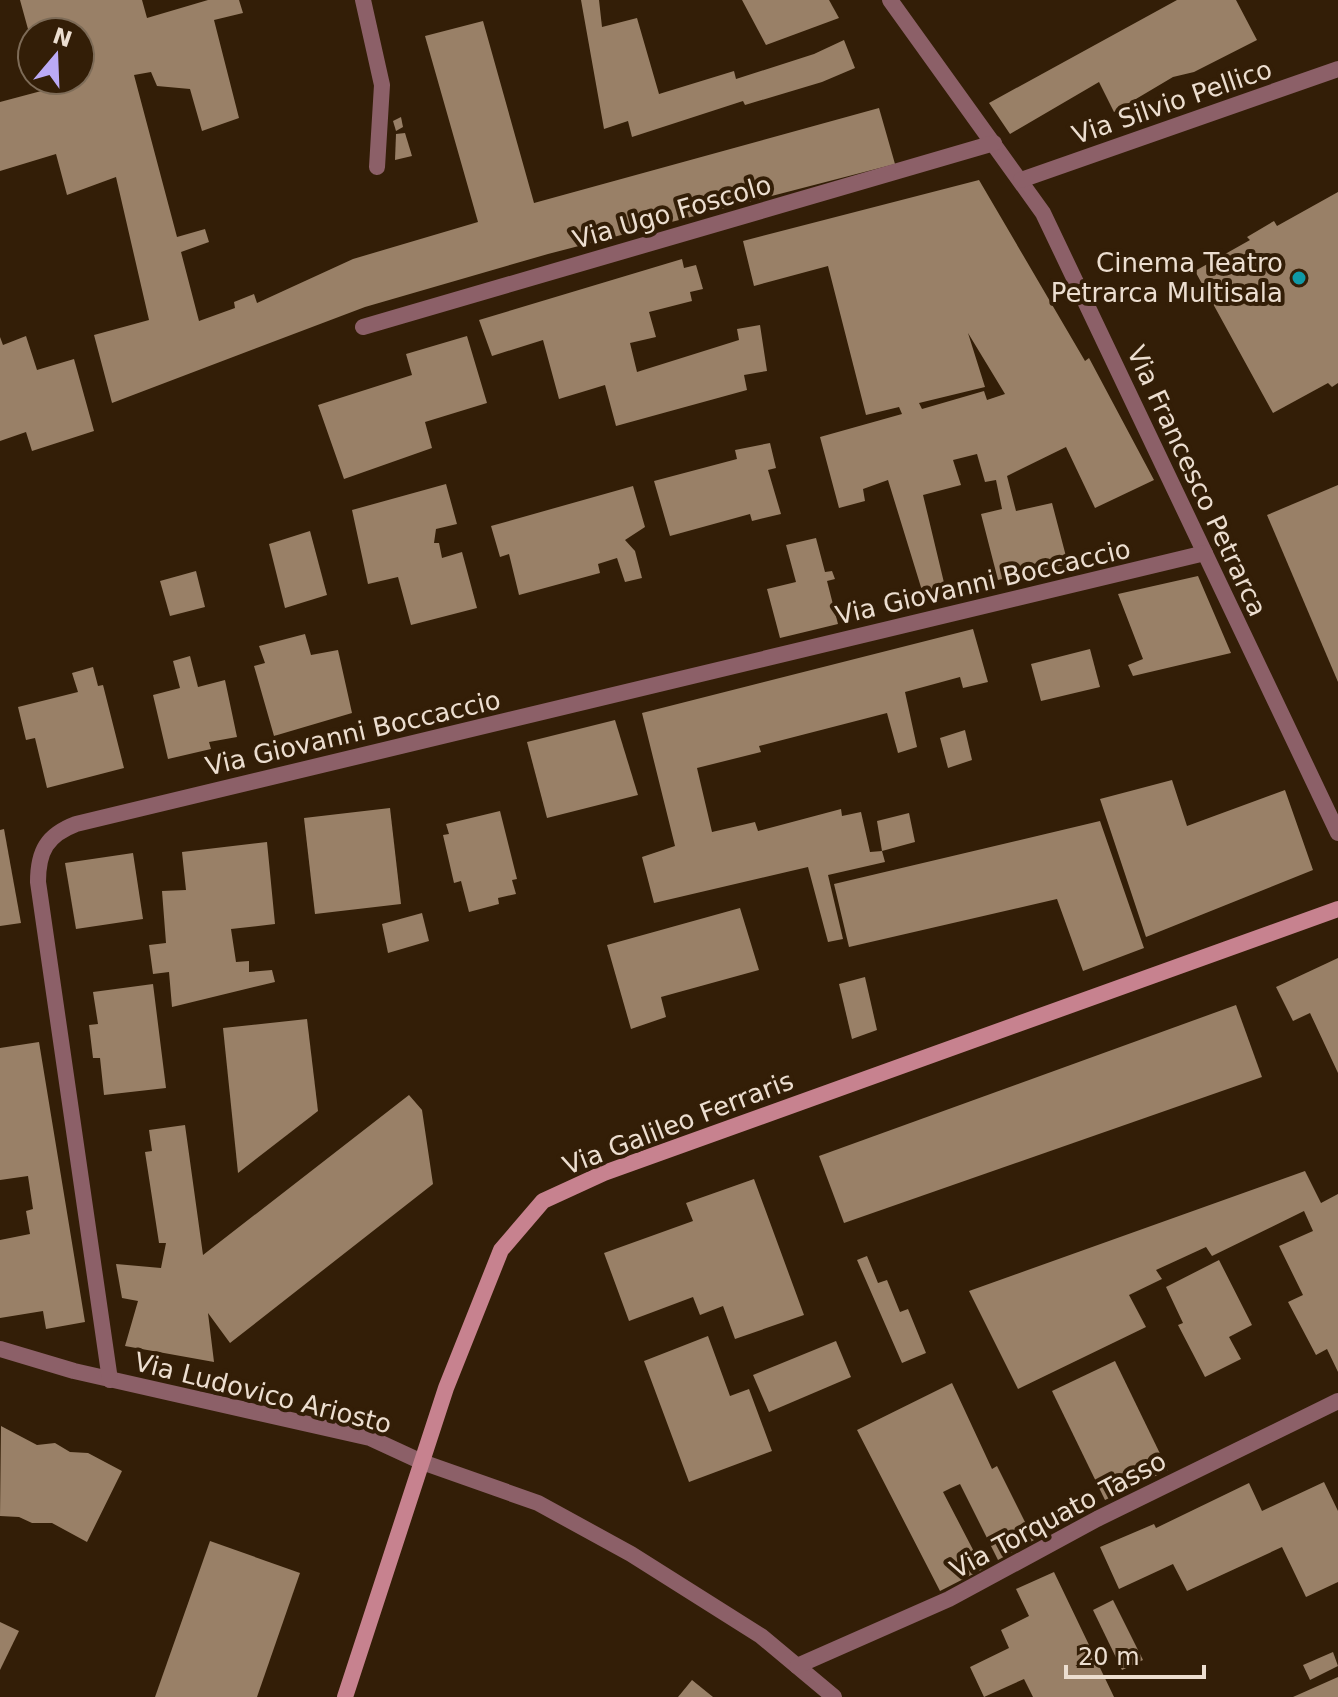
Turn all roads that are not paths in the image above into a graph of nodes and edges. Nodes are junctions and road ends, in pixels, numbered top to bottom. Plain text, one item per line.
1 (363, 0) edge
2 (890, 0) edge
3 (1338, 69) edge
4 (994, 143) junction
5 (377, 167) dead end
6 (1021, 180) junction
7 (363, 327) dead end
8 (1205, 553) junction
9 (1338, 833) edge
10 (1338, 909) edge
11 (0, 1349) edge
12 (110, 1380) junction
13 (1338, 1401) edge
14 (422, 1462) junction
15 (797, 1666) junction
16 (345, 1697) edge
17 (834, 1697) edge

1 - 5 street
2 - 4 street, Via Francesco Petrarca
3 - 6 street, Via Silvio Pellico
4 - 6 street, Via Francesco Petrarca
4 - 7 street, Via Ugo Foscolo
6 - 8 street, Via Francesco Petrarca
8 - 9 street, Via Francesco Petrarca
8 - 12 street, Via Giovanni Boccaccio
10 - 14 main road, Via Galileo Ferraris
11 - 12 street, Via Ludovico Ariosto
12 - 14 street, Via Ludovico Ariosto
13 - 15 street, Via Torquato Tasso
14 - 15 street, Via Ludovico Ariosto
14 - 16 main road, Via Galileo Ferraris
15 - 17 street, Via Ludovico Ariosto

